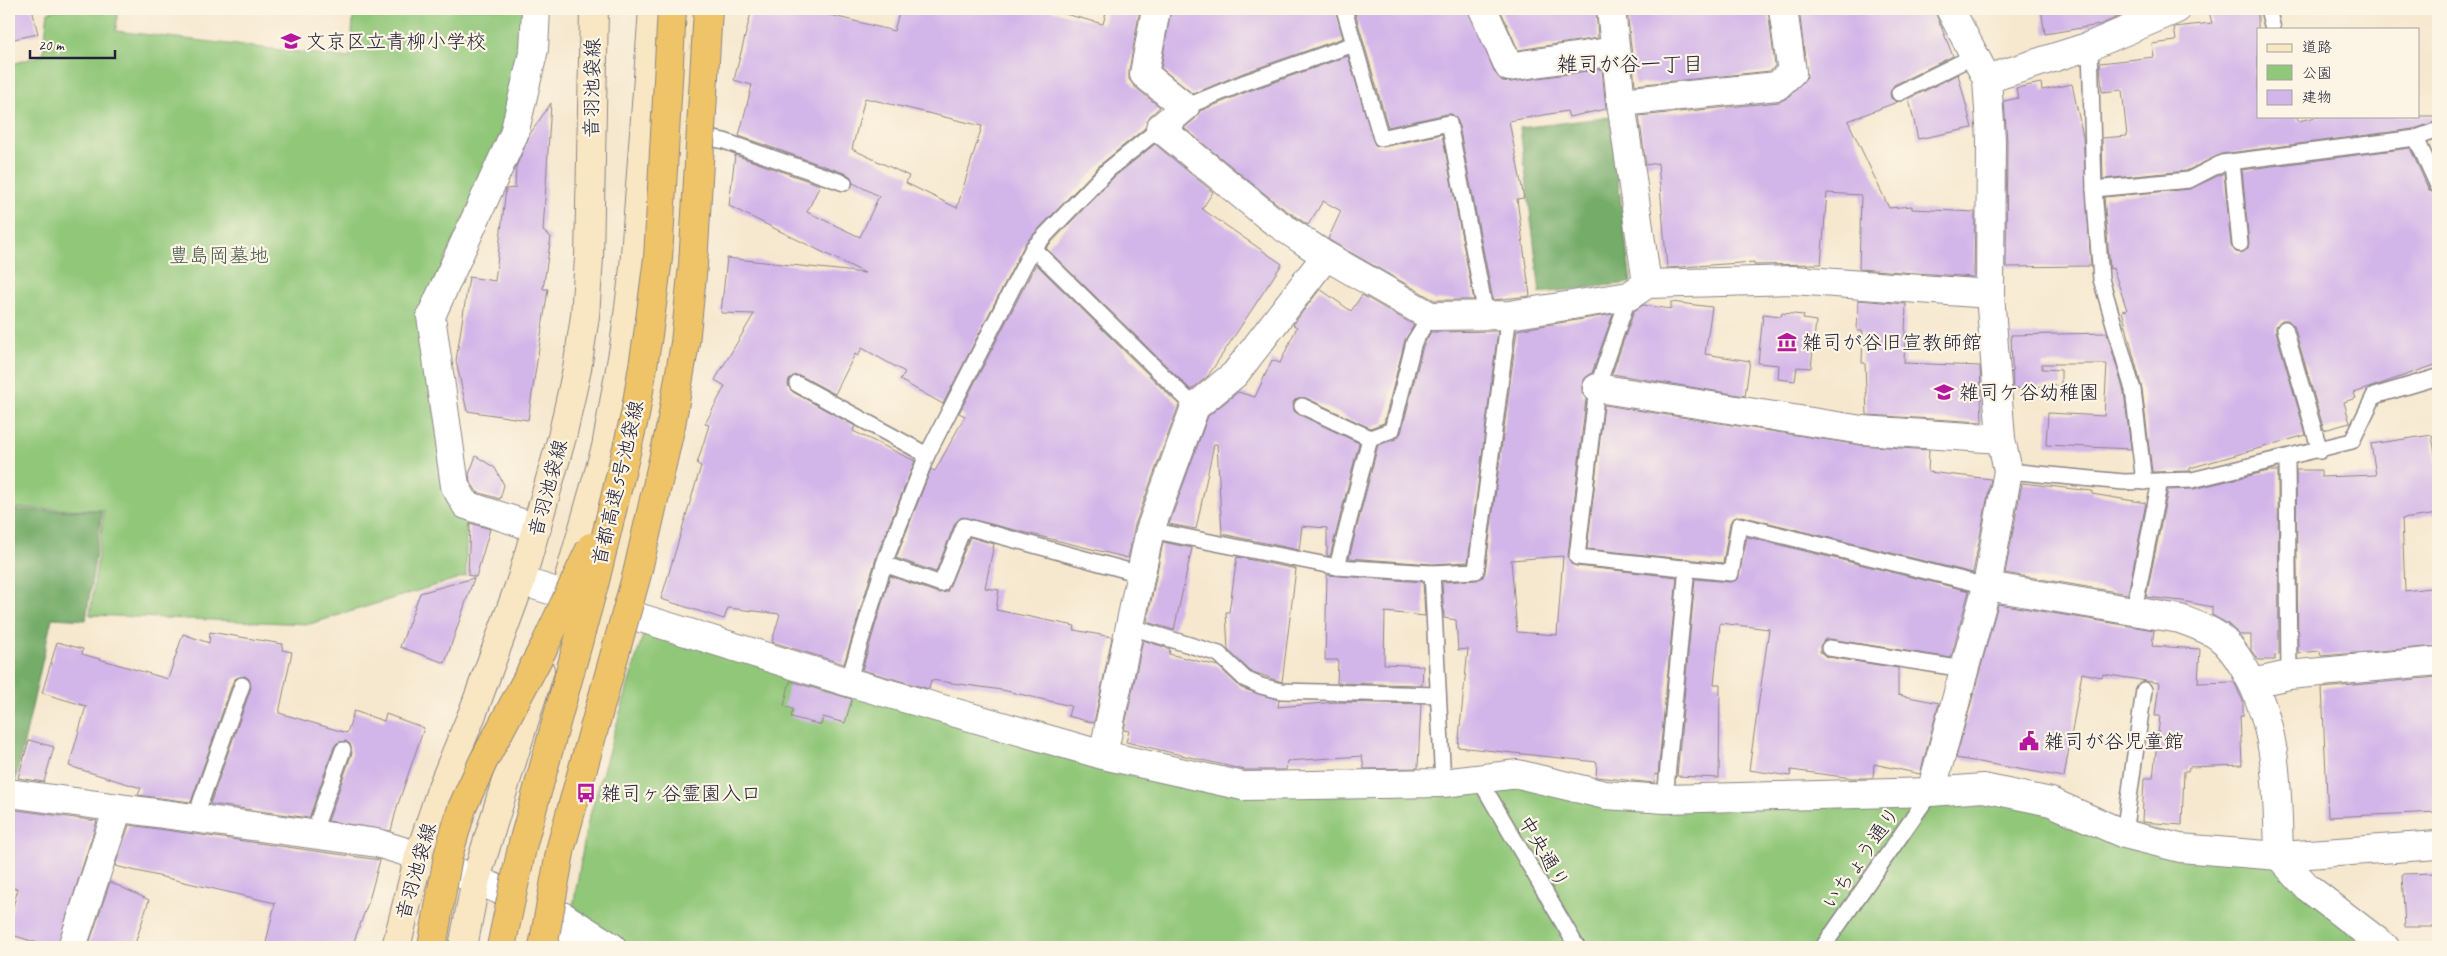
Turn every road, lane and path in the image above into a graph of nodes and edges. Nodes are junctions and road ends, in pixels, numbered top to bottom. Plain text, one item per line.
1 (536, 9) edge
2 (594, 9) edge
3 (653, 9) edge
4 (672, 9) edge
5 (694, 9) edge
6 (708, 9) edge
7 (1156, 9) edge
8 (1344, 9) edge
9 (1483, 9) edge
10 (1611, 9) edge
11 (1783, 9) edge
12 (1950, 9) edge
13 (2177, 9) edge
14 (2268, 9) edge
15 (2273, 28) edge
16 (1354, 44) junction
17 (2090, 46) junction
18 (1615, 51) junction
19 (1980, 67) junction
20 (1899, 93) dead end
21 (1621, 102) junction
22 (1185, 107) junction
23 (1160, 128) junction
24 (2438, 130) edge
25 (687, 133) junction
26 (2416, 138) junction
27 (2232, 162) junction
28 (844, 183) dead end
29 (2438, 186) edge
30 (2094, 190) junction
31 (2240, 244) dead end
32 (1033, 248) junction
33 (1326, 256) junction
34 (1638, 290) junction
35 (1990, 294) junction
36 (1498, 315) junction
37 (1430, 316) junction
38 (2285, 329) dead end
39 (2438, 377) edge
40 (797, 384) dead end
41 (1597, 388) junction
42 (1302, 406) dead end
43 (1195, 407) junction
44 (1370, 438) junction
45 (2002, 439) junction
46 (2320, 451) junction
47 (927, 455) junction
48 (2288, 458) junction
49 (2008, 471) junction
50 (2160, 481) junction
51 (2144, 482) junction
52 (619, 488) junction
53 (537, 528) junction
54 (1150, 530) junction
55 (884, 564) junction
56 (1337, 567) junction
57 (1687, 567) junction
58 (1432, 573) junction
59 (1140, 574) junction
60 (521, 581) junction
61 (1987, 586) junction
62 (565, 594) junction
63 (610, 607) junction
64 (2134, 610) junction
65 (1131, 627) junction
66 (1829, 648) dead end
67 (2438, 661) edge
68 (1964, 669) junction
69 (2289, 675) junction
70 (848, 682) junction
71 (2253, 683) junction
72 (242, 685) dead end
73 (2144, 690) dead end
74 (1438, 695) junction
75 (342, 750) dead end
76 (1104, 755) junction
77 (1478, 777) junction
78 (1443, 783) junction
79 (1931, 792) junction
80 (9, 793) edge
81 (1665, 798) junction
82 (118, 808) junction
83 (196, 818) junction
84 (313, 834) junction
85 (2124, 834) junction
86 (2438, 845) edge
87 (419, 856) junction
88 (2279, 856) junction
89 (476, 879) junction
90 (528, 901) junction
91 (564, 917) junction
92 (72, 947) edge
93 (396, 947) edge
94 (432, 947) edge
95 (463, 947) edge
96 (501, 947) edge
97 (520, 947) edge
98 (543, 947) edge
99 (563, 947) edge
100 (612, 947) edge
101 (1577, 947) edge
102 (1823, 947) edge
103 (2384, 947) edge

1 - 53 street
2 - 53 main road, 音羽池袋線
3 - 62 main road
4 - 52 highway, 首都高速5号池袋線, bridge
5 - 25 main road
6 - 98 highway, 首都高速5号池袋線, bridge
7 - 22 street
8 - 16 lane
9 - 18 street
10 - 18 street
11 - 21 street
12 - 19 street
13 - 17 street
14 - 15 lane
16 - 22 lane
16 - 36 lane
17 - 19 street
17 - 30 lane
18 - 21 street
19 - 20 lane
19 - 35 street
21 - 34 street
22 - 23 street
23 - 32 lane
23 - 33 street
24 - 26 lane
25 - 28 lane
25 - 63 main road
26 - 27 lane
26 - 29 lane
27 - 30 lane
27 - 31 lane
30 - 51 lane
32 - 43 lane
32 - 47 lane
33 - 37 street
33 - 43 street
34 - 35 street
34 - 36 street
34 - 41 lane
35 - 45 street
36 - 37 street
36 - 58 lane
37 - 44 lane
38 - 46 lane
39 - 46 lane
40 - 47 lane
41 - 45 street
41 - 57 lane
42 - 44 lane
43 - 54 street
44 - 56 lane
45 - 49 street
46 - 48 lane
47 - 55 lane
48 - 50 lane
48 - 69 lane
49 - 51 lane
49 - 61 street
50 - 51 lane
50 - 64 lane
52 - 94 highway, bridge
52 - 96 highway, 首都高速5号池袋線, bridge
53 - 60 main road, 音羽池袋線
54 - 56 lane
54 - 59 street
55 - 59 lane
55 - 70 lane
56 - 58 lane
57 - 61 lane
57 - 81 lane
58 - 74 lane
59 - 65 street
60 - 62 street
60 - 87 main road, 音羽池袋線
61 - 64 street
61 - 68 street
62 - 63 street
62 - 89 main road
63 - 70 street
63 - 90 main road
64 - 71 street
65 - 74 lane
65 - 76 street
66 - 68 lane
67 - 69 street
68 - 79 street
69 - 71 street
70 - 76 street
71 - 88 street
72 - 83 lane
73 - 85 lane
74 - 78 lane
75 - 84 lane
76 - 78 street
77 - 78 street
77 - 81 street
77 - 101 lane, 中央通り
79 - 81 street
79 - 85 street
79 - 102 lane, いちょう通り
80 - 82 street
82 - 83 street
82 - 92 street
83 - 84 street
84 - 87 street
85 - 88 street
86 - 88 street
87 - 89 street
87 - 93 main road, 音羽池袋線
88 - 103 street
89 - 90 street
89 - 95 main road
90 - 91 street
90 - 97 main road
91 - 99 street
91 - 100 street

